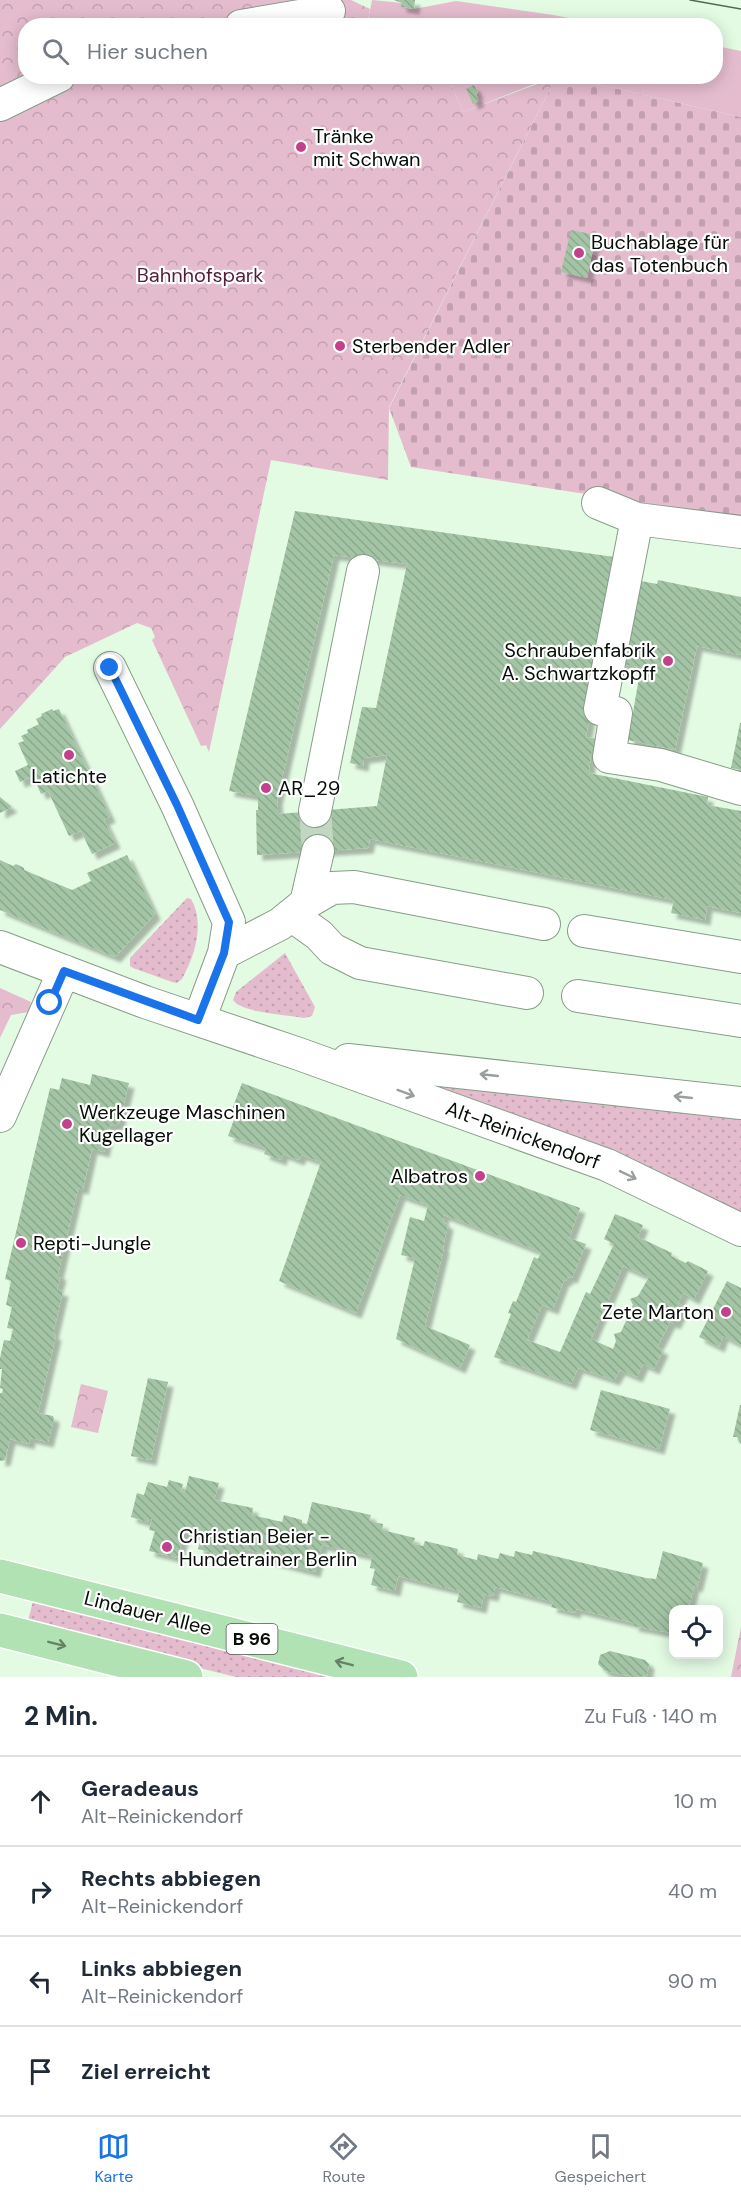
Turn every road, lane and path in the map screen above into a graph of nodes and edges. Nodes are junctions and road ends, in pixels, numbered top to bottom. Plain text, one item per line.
1 (329, 11) dead end
2 (288, 18) edge
3 (43, 84) edge
4 (0, 105) edge
5 (598, 503) dead end
6 (636, 519) junction
7 (741, 532) edge
8 (363, 571) dead end
9 (110, 668) dead end
10 (741, 789) edge
11 (315, 811) tunnel mouth
12 (318, 851) tunnel mouth
13 (299, 909) junction
14 (544, 924) dead end
15 (584, 931) dead end
16 (0, 947) edge
17 (224, 953) junction
18 (741, 957) edge
19 (64, 971) junction
20 (527, 993) dead end
21 (578, 996) dead end
22 (198, 1020) junction
23 (741, 1021) edge
24 (299, 1054) junction
25 (741, 1103) edge
26 (0, 1116) edge
27 (741, 1230) edge
28 (0, 1576) edge
29 (0, 1630) edge
30 (186, 1677) edge
31 (401, 1677) edge

1 - 2 street
3 - 4 street
5 - 6 street
6 - 7 street
6 - 10 street
8 - 11 street
9 - 17 street
12 - 13 street
13 - 14 street
13 - 17 street
13 - 20 street
15 - 18 street
16 - 19 street, Alt-Reinickendorf
17 - 22 street
19 - 22 street, Alt-Reinickendorf
19 - 26 street
21 - 23 street
22 - 24 street, Alt-Reinickendorf
25 -> 24 street, Alt-Reinickendorf
24 -> 27 street, Alt-Reinickendorf
31 -> 28 main road, Lindauer Allee / B 96
29 -> 30 main road

